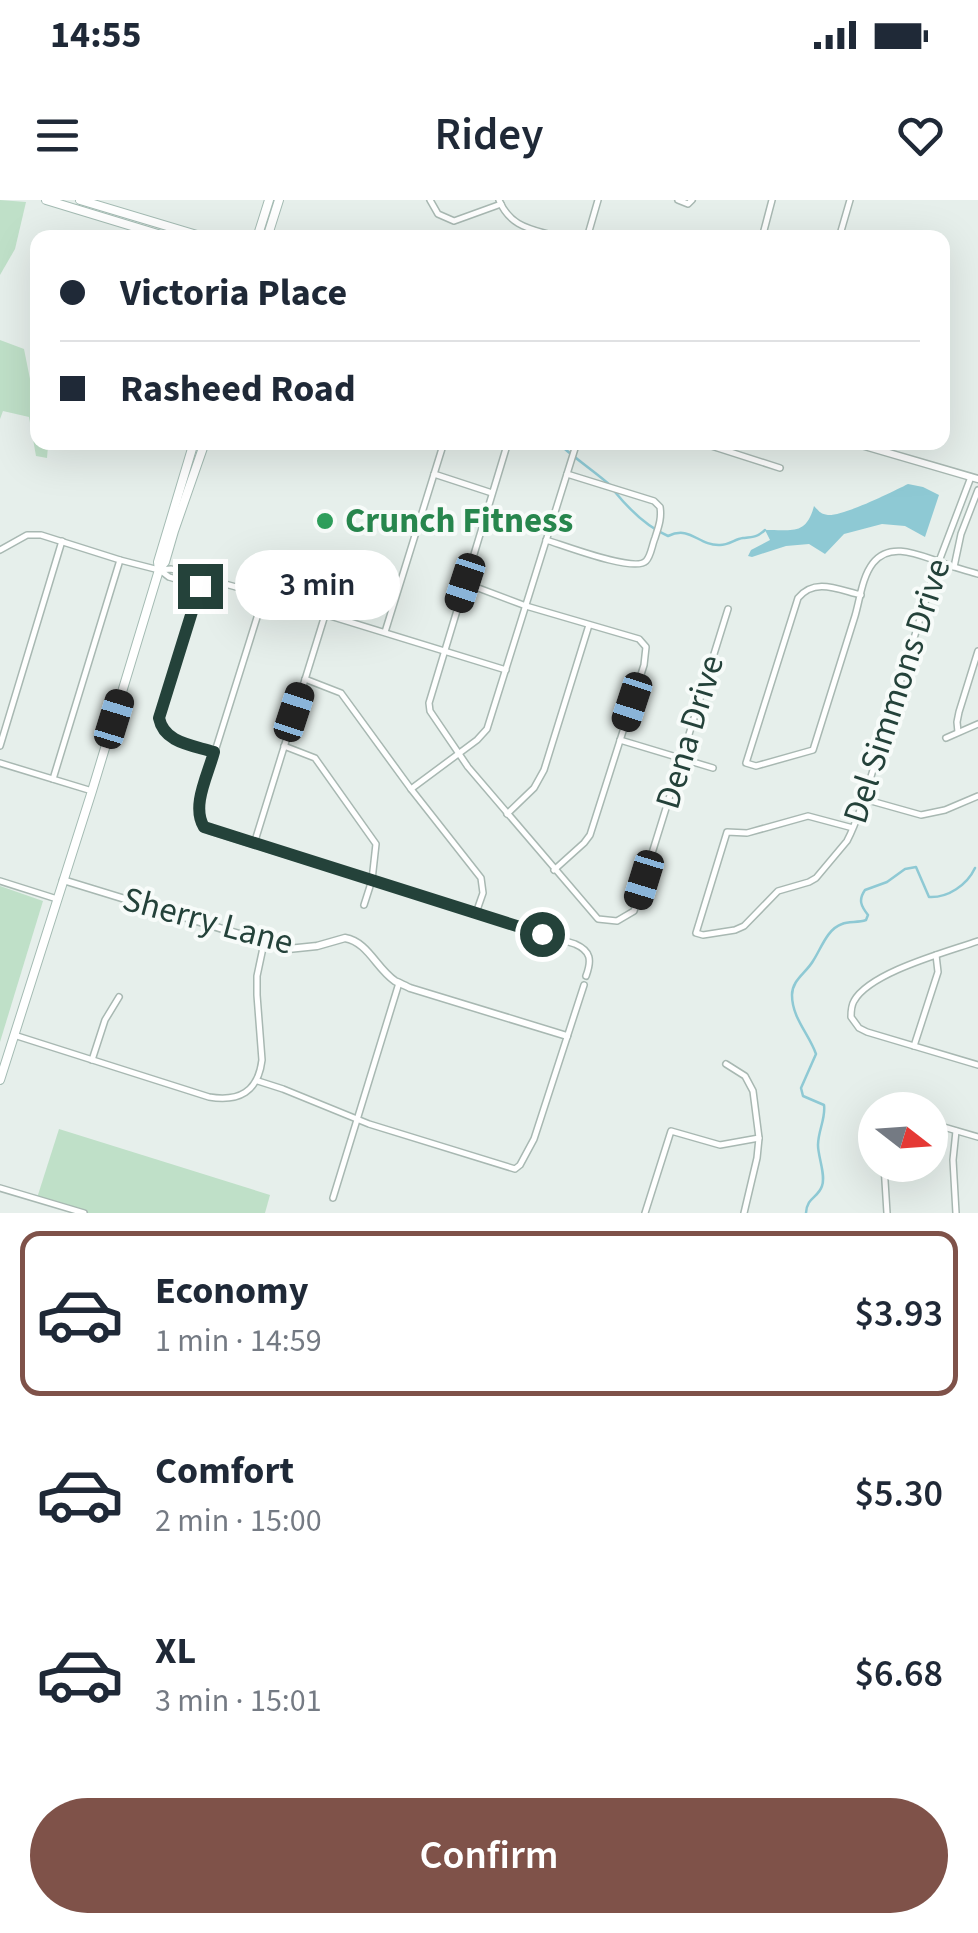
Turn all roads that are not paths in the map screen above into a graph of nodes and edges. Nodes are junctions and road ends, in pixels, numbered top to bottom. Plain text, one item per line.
1 (46, 200) edge
2 (80, 200) edge
3 (269, 200) edge
4 (279, 200) edge
5 (430, 200) edge
6 (598, 200) edge
7 (678, 200) edge
8 (772, 200) edge
9 (850, 200) edge
10 (500, 202) edge
11 (690, 202) edge
12 (145, 230) edge
13 (180, 230) edge
14 (260, 230) edge
15 (270, 230) edge
16 (536, 230) edge
17 (589, 230) edge
18 (764, 230) edge
19 (841, 230) edge
20 (192, 450) edge
21 (202, 450) edge
22 (442, 450) edge
23 (505, 450) edge
24 (574, 450) edge
25 (724, 450) edge
26 (878, 450) edge
27 (780, 468) dead end
28 (434, 474) junction
29 (567, 474) junction
30 (974, 478) edge
31 (978, 490) edge
32 (492, 493) junction
33 (950, 530) junction
34 (961, 534) junction
35 (546, 540) junction
36 (62, 542) junction
37 (0, 550) edge
38 (120, 560) junction
39 (939, 562) junction
40 (954, 567) junction
41 (159, 570) junction
42 (978, 574) edge
43 (465, 583) junction
44 (200, 586) junction
45 (226, 586) junction
46 (264, 595) junction
47 (861, 595) junction
48 (526, 606) junction
49 (728, 609) dead end
50 (325, 614) junction
51 (589, 625) junction
52 (385, 632) junction
53 (444, 651) junction
54 (978, 651) edge
55 (506, 670) junction
56 (305, 679) junction
57 (978, 724) edge
58 (958, 732) junction
59 (946, 738) dead end
60 (620, 740) junction
61 (0, 746) edge
62 (284, 746) junction
63 (214, 752) junction
64 (459, 752) junction
65 (682, 758) junction
66 (0, 764) edge
67 (713, 768) dead end
68 (53, 779) junction
69 (410, 789) junction
70 (92, 791) junction
71 (978, 796) edge
72 (864, 799) junction
73 (506, 814) junction
74 (853, 828) junction
75 (254, 844) junction
76 (554, 870) junction
77 (63, 880) junction
78 (372, 880) junction
79 (0, 881) edge
80 (57, 899) junction
81 (364, 904) dead end
82 (476, 914) junction
83 (978, 941) edge
84 (264, 943) junction
85 (936, 956) junction
86 (586, 976) dead end
87 (399, 983) junction
88 (584, 985) dead end
89 (119, 998) dead end
90 (14, 1035) junction
91 (567, 1036) junction
92 (914, 1046) junction
93 (978, 1056) edge
94 (92, 1060) junction
95 (726, 1064) dead end
96 (977, 1065) edge
97 (0, 1080) edge
98 (258, 1081) junction
99 (357, 1119) junction
100 (948, 1129) edge
101 (956, 1131) junction
102 (978, 1137) edge
103 (759, 1138) junction
104 (885, 1182) edge
105 (0, 1188) edge
106 (333, 1198) dead end
107 (84, 1213) edge
108 (645, 1213) edge
109 (744, 1213) edge
110 (887, 1213) edge
111 (956, 1213) edge

1 - 12 main road
2 - 13 main road
3 - 14 main road
4 - 15 main road
5 - 10 street
6 - 17 street
7 - 11 street
8 - 18 street
9 - 19 street
10 - 16 street
20 - 41 main road
21 - 41 main road
22 - 28 street
23 - 32 street
24 - 29 street
25 - 27 street
26 - 30 street
28 - 32 street
28 - 52 street
29 - 35 street
29 - 35 street
30 - 33 street, Del Simmons Drive
31 - 34 street
32 - 43 street
33 - 34 street
33 - 39 street, Del Simmons Drive
34 - 40 street
35 - 48 street
36 - 37 street
36 - 38 street
36 - 61 street
38 - 41 street
38 - 68 street
39 - 40 street
39 - 47 street
39 - 72 street, Del Simmons Drive
40 - 42 street
41 - 44 street
41 - 45 street
41 - 70 main road
43 - 48 street
43 - 53 street
44 - 45 street
44 - 63 street
45 - 46 street
46 - 50 street
46 - 63 street
47 - 47 street
48 - 51 street
48 - 55 street
49 - 65 street, Dena Drive
50 - 52 street
50 - 56 street
51 - 60 street
51 - 73 street
52 - 53 street
53 - 55 street
53 - 64 street
54 - 58 street
55 - 64 street
56 - 62 street
56 - 69 street
57 - 58 street
58 - 59 street
60 - 65 street
60 - 76 street
62 - 75 street
62 - 78 street
63 - 75 street
64 - 69 street
64 - 73 street
65 - 67 street
65 - 76 street, Dena Drive
66 - 68 street
68 - 70 street
69 - 82 street
70 - 77 main road
71 - 72 street
72 - 74 street, Del Simmons Drive
73 - 76 street
74 - 74 street, Del Simmons Drive
75 - 78 street
77 - 80 main road
77 - 84 street, Sherry Lane
78 - 81 street
78 - 82 street
79 - 80 street
80 - 90 main road
82 - 86 street
83 - 85 street
84 - 87 street, Sherry Lane
84 - 98 street
85 - 92 street
85 - 92 street
87 - 91 street, Sherry Lane
87 - 99 street
88 - 91 street
89 - 94 street
90 - 94 street
90 - 97 main road
91 - 99 street
92 - 96 street
93 - 96 street
94 - 98 street
95 - 103 street
98 - 99 street
99 - 106 street
100 - 101 street
101 - 102 street
101 - 111 street
103 - 108 street
103 - 109 street
104 - 110 street
105 - 107 street

